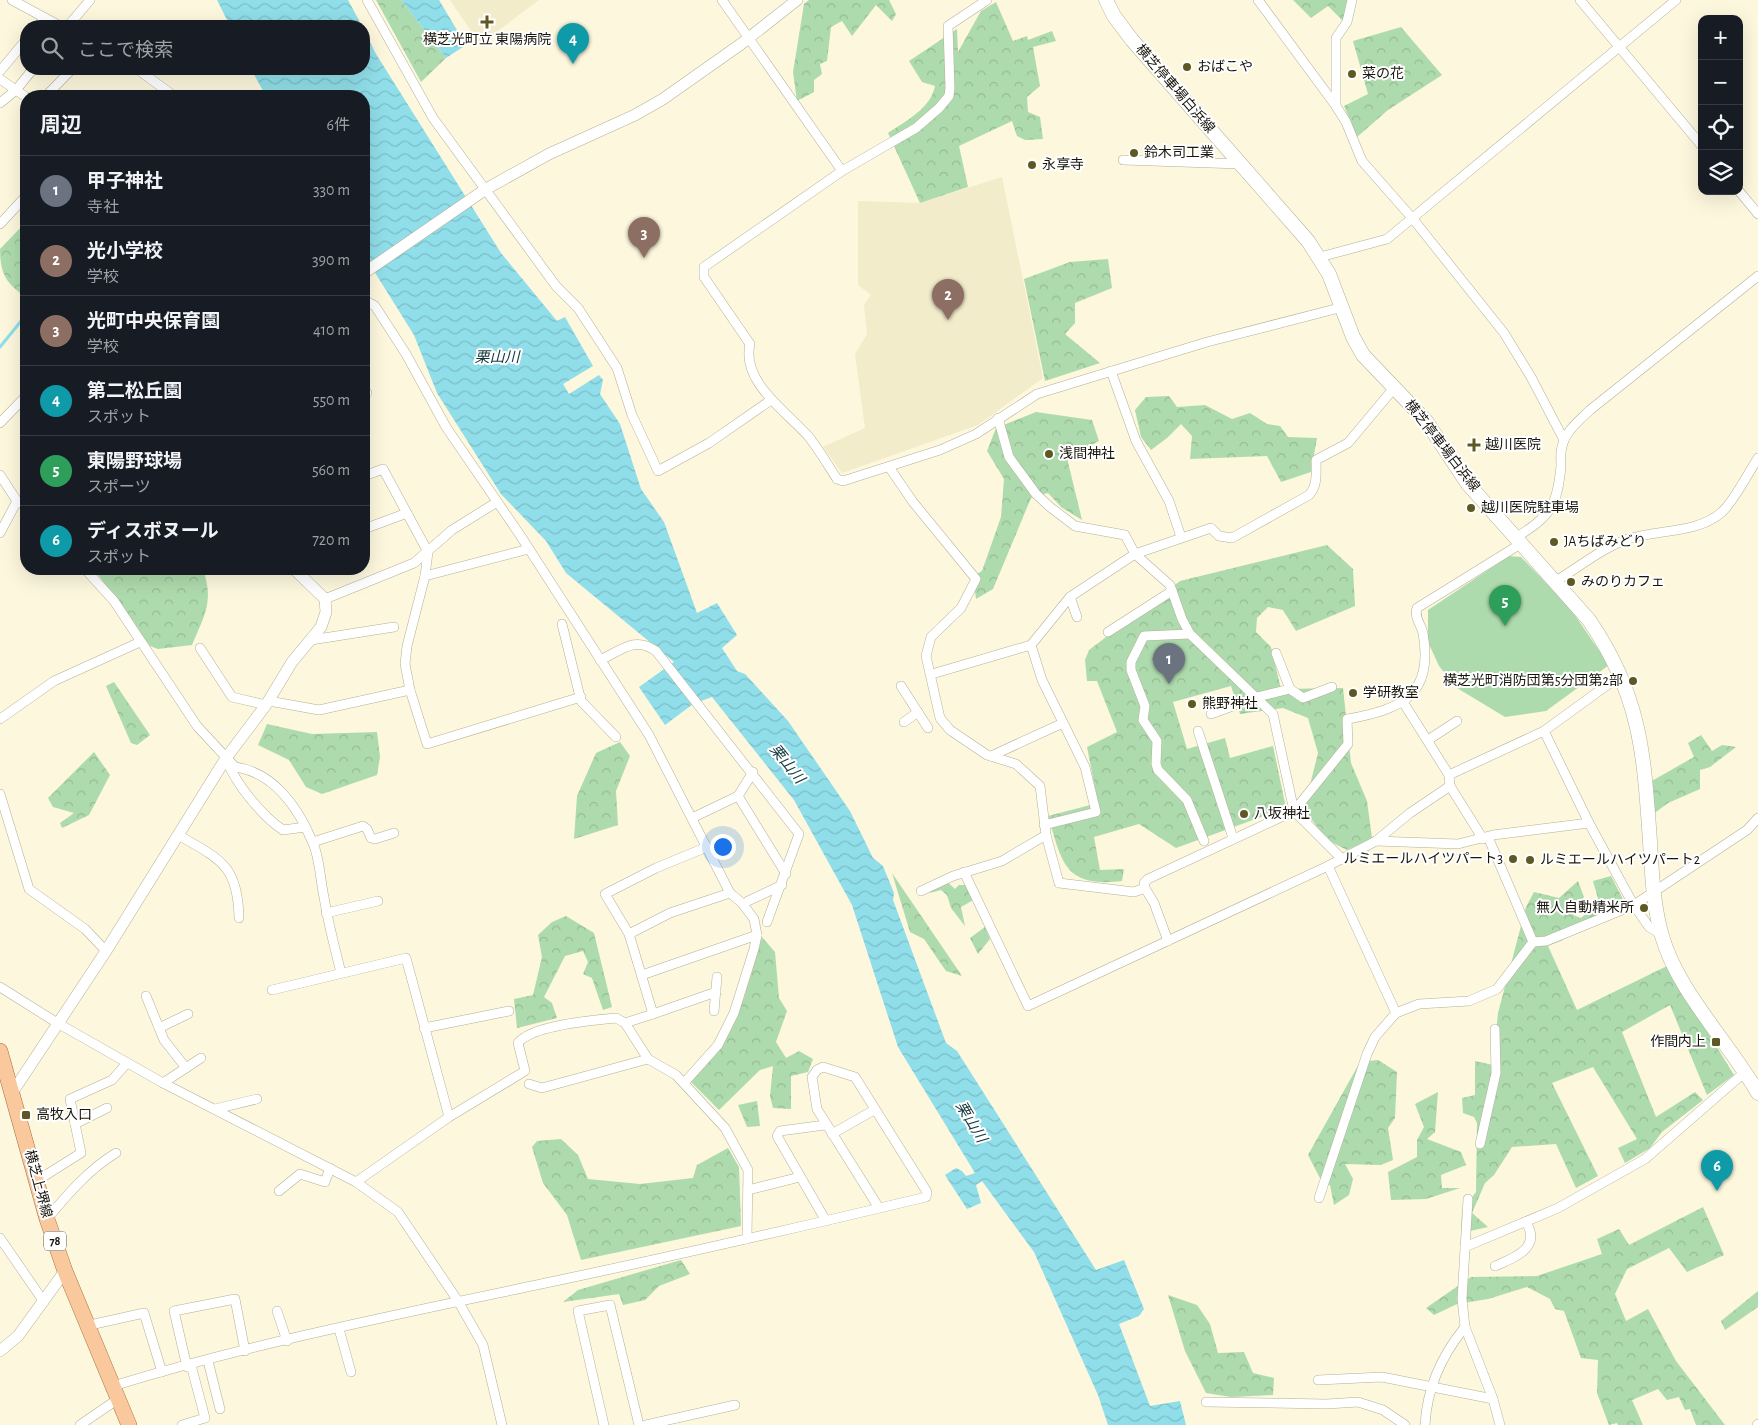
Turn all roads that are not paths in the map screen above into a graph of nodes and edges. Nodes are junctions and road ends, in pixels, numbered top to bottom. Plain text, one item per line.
1 (12, 0) edge
2 (90, 0) edge
3 (367, 0) edge
4 (722, 0) edge
5 (797, 0) edge
6 (987, 0) edge
7 (1106, 0) edge
8 (1258, 0) edge
9 (1352, 0) edge
10 (1580, 0) edge
11 (1676, 0) edge
12 (45, 18) joint
13 (49, 20) edge
14 (73, 20) edge
15 (749, 38) junction
16 (20, 47) edge
17 (1619, 47) junction
18 (0, 71) edge
19 (28, 75) edge
20 (66, 75) edge
21 (145, 75) edge
22 (0, 79) edge
23 (16, 90) junction
24 (52, 90) edge
25 (166, 90) edge
26 (20, 93) edge
27 (0, 102) edge
28 (1336, 106) junction
29 (1698, 141) edge
30 (1123, 160) dead end
31 (1240, 164) junction
32 (842, 171) junction
33 (486, 189) junction
34 (1742, 195) edge
35 (20, 202) edge
36 (1758, 214) edge
37 (1413, 219) junction
38 (0, 224) edge
39 (1320, 257) junction
40 (370, 269) edge
41 (1758, 276) edge
42 (370, 303) edge
43 (1342, 308) junction
44 (1111, 371) junction
45 (1394, 388) junction
46 (771, 400) junction
47 (20, 402) edge
48 (998, 418) junction
49 (0, 424) edge
50 (1564, 440) junction
51 (1758, 458) edge
52 (889, 467) junction
53 (0, 474) edge
54 (370, 474) edge
55 (17, 501) junction
56 (498, 502) junction
57 (20, 503) edge
58 (407, 513) junction
59 (370, 527) edge
60 (0, 533) edge
61 (1181, 537) junction
62 (1520, 540) junction
63 (529, 550) junction
64 (428, 552) junction
65 (1135, 554) junction
66 (90, 575) edge
67 (300, 575) edge
68 (425, 576) junction
69 (1556, 581) junction
70 (1172, 591) junction
71 (1070, 597) junction
72 (325, 599) junction
73 (1077, 618) dead end
74 (562, 624) dead end
75 (394, 627) dead end
76 (1108, 632) dead end
77 (1190, 634) junction
78 (311, 640) junction
79 (140, 642) junction
80 (1031, 645) junction
81 (200, 648) dead end
82 (1276, 653) dead end
83 (600, 660) junction
84 (932, 674) junction
85 (1621, 675) junction
86 (901, 686) dead end
87 (1332, 688) dead end
88 (1290, 689) junction
89 (410, 690) junction
90 (581, 697) junction
91 (1257, 697) junction
92 (1403, 702) junction
93 (268, 703) junction
94 (918, 712) junction
95 (1211, 714) dead end
96 (0, 718) edge
97 (1457, 721) dead end
98 (904, 722) dead end
99 (1063, 723) junction
100 (928, 728) dead end
101 (1198, 731) dead end
102 (1544, 731) junction
103 (616, 737) dead end
104 (1428, 740) junction
105 (991, 756) junction
106 (226, 758) junction
107 (753, 772) junction
108 (1449, 775) junction
109 (1450, 786) junction
110 (0, 794) edge
111 (738, 796) junction
112 (1294, 811) junction
113 (692, 818) junction
114 (1758, 818) edge
115 (1589, 823) junction
116 (1044, 825) junction
117 (1751, 826) junction
118 (305, 827) junction
119 (394, 833) dead end
120 (1758, 833) edge
121 (178, 835) junction
122 (1046, 835) junction
123 (1233, 838) junction
124 (1486, 838) junction
125 (1204, 841) dead end
126 (1376, 841) junction
127 (313, 842) junction
128 (708, 847) junction
129 (1342, 859) junction
130 (1328, 866) junction
131 (964, 872) junction
132 (786, 874) junction
133 (782, 885) junction
134 (1145, 888) junction
135 (921, 891) dead end
136 (730, 893) junction
137 (1653, 893) junction
138 (378, 901) dead end
139 (748, 901) dead end
140 (1634, 905) junction
141 (326, 913) junction
142 (239, 918) dead end
143 (767, 922) dead end
144 (629, 934) junction
145 (1661, 934) junction
146 (757, 935) junction
147 (1168, 941) junction
148 (1533, 942) junction
149 (106, 951) junction
150 (341, 973) junction
151 (642, 975) junction
152 (717, 978) dead end
153 (0, 987) edge
154 (272, 990) dead end
155 (716, 992) junction
156 (146, 996) dead end
157 (714, 1010) dead end
158 (508, 1011) dead end
159 (1396, 1013) junction
160 (188, 1014) dead end
161 (653, 1014) junction
162 (625, 1023) junction
163 (59, 1024) junction
164 (159, 1028) junction
165 (424, 1028) junction
166 (1494, 1028) dead end
167 (0, 1051) edge
168 (200, 1058) dead end
169 (648, 1059) junction
170 (127, 1063) junction
171 (186, 1068) junction
172 (3, 1071) edge
173 (1745, 1072) junction
174 (163, 1083) junction
175 (684, 1083) junction
176 (529, 1084) dead end
177 (12, 1093) junction
178 (1758, 1093) edge
179 (258, 1099) dead end
180 (108, 1108) dead end
181 (215, 1109) junction
182 (874, 1110) junction
183 (449, 1117) junction
184 (75, 1124) junction
185 (825, 1125) junction
186 (832, 1134) junction
187 (1480, 1144) dead end
188 (116, 1153) dead end
189 (330, 1168) junction
190 (800, 1177) junction
191 (38, 1180) junction
192 (356, 1182) junction
193 (748, 1190) junction
194 (279, 1191) dead end
195 (1319, 1198) dead end
196 (1468, 1199) dead end
197 (879, 1208) junction
198 (47, 1219) junction
199 (826, 1220) junction
200 (1526, 1222) junction
201 (0, 1238) edge
202 (748, 1239) junction
203 (1465, 1247) junction
204 (1495, 1266) dead end
205 (65, 1270) junction
206 (458, 1301) junction
207 (44, 1302) junction
208 (277, 1311) dead end
209 (90, 1325) junction
210 (1465, 1327) junction
211 (340, 1329) junction
212 (287, 1341) junction
213 (0, 1351) edge
214 (245, 1351) junction
215 (208, 1361) junction
216 (189, 1366) junction
217 (162, 1372) junction
218 (350, 1372) dead end
219 (1318, 1380) dead end
220 (1432, 1385) junction
221 (116, 1392) junction
222 (1494, 1398) junction
223 (1206, 1402) dead end
224 (735, 1405) dead end
225 (220, 1409) dead end
226 (1498, 1424) edge
227 (80, 1425) edge
228 (129, 1425) edge
229 (182, 1425) edge
230 (502, 1425) edge
231 (604, 1425) edge
232 (639, 1425) edge
233 (646, 1425) edge
234 (1405, 1425) edge
235 (1425, 1425) edge

1 - 12 street
2 - 14 street
3 - 33 street
4 - 15 street
5 - 15 street
6 - 32 street
7 - 31 main road, 横芝停車場白浜線
8 - 28 street
9 - 28 street
10 - 17 street
11 - 17 street
12 - 13 street
15 - 32 street
15 - 33 street
16 - 18 street
17 - 29 street
17 - 37 street
19 - 23 street
20 - 24 street
21 - 25 street
22 - 23 street
23 - 26 street
23 - 27 street
28 - 37 street
30 - 31 street
31 - 39 main road, 横芝停車場白浜線
32 - 46 street
33 - 40 street
33 - 46 street
34 - 36 street
35 - 38 street
37 - 39 street
37 - 50 street
39 - 43 main road, 横芝停車場白浜線
41 - 50 street
42 - 56 street
43 - 44 street
43 - 45 main road, 横芝停車場白浜線
44 - 48 street
44 - 61 street
45 - 61 street
45 - 62 main road, 横芝停車場白浜線
46 - 52 street
47 - 49 street
48 - 52 street
48 - 65 street
50 - 62 street
51 - 69 street
52 - 84 street
53 - 55 street
54 - 58 street
55 - 57 street
55 - 60 street
56 - 63 street
56 - 64 street
58 - 59 street
58 - 64 street
61 - 65 street
62 - 69 main road, 横芝停車場白浜線
62 - 92 street
63 - 68 street
63 - 83 street
64 - 68 street
64 - 72 street
65 - 70 street
65 - 71 street
66 - 79 street
67 - 72 street
68 - 89 street
69 - 85 main road, 横芝停車場白浜線
70 - 76 street
70 - 77 street
71 - 73 street
71 - 80 street
72 - 78 street
74 - 90 street
75 - 78 street
77 - 91 street
77 - 125 street
78 - 93 street
79 - 96 street
79 - 106 street
80 - 84 street
80 - 99 street
81 - 93 street
82 - 88 street
83 - 107 street
83 - 113 street
84 - 105 street
85 - 102 street
85 - 137 main road, 横芝停車場白浜線
86 - 94 street
87 - 88 street
88 - 91 street
89 - 90 street
89 - 93 street
90 - 103 street
91 - 95 street
91 - 112 street
92 - 104 street
92 - 112 street
93 - 106 street
94 - 98 street
94 - 100 street
97 - 104 street
99 - 105 street
99 - 116 street
101 - 123 street
102 - 108 street
102 - 115 street
104 - 108 street
105 - 116 street
106 - 118 street
106 - 118 street
106 - 121 street
107 - 111 street
107 - 132 street
108 - 109 street
109 - 124 street
109 - 126 street
110 - 149 street
111 - 113 street
111 - 132 street
112 - 123 street
112 - 129 street
113 - 128 street
114 - 117 street
115 - 124 street
115 - 140 street
116 - 122 street
117 - 120 street
117 - 137 street
118 - 127 street
119 - 127 street
121 - 142 street
121 - 149 street
122 - 131 street
122 - 134 street
123 - 134 street
124 - 126 street
124 - 148 street
126 - 129 street
127 - 141 street
128 - 136 street
128 - 144 street
129 - 130 street
130 - 147 street
130 - 159 street
131 - 135 street
131 - 147 street
132 - 133 street
133 - 139 street
133 - 143 street
134 - 147 street
136 - 144 street
136 - 146 street
137 - 140 street
137 - 145 main road, 横芝停車場白浜線
138 - 141 street
140 - 145 street
140 - 148 street
141 - 150 street
144 - 151 street
145 - 173 main road, 横芝停車場白浜線
146 - 151 street
146 - 175 street
148 - 159 street
149 - 163 street
150 - 154 street
150 - 165 street
151 - 161 street
152 - 155 street
153 - 163 street
155 - 157 street
155 - 161 street
156 - 164 street
158 - 165 street
159 - 195 street
160 - 164 street
161 - 162 street
162 - 169 street
162 - 183 street
163 - 170 street
163 - 177 street
164 - 171 street
165 - 183 street
166 - 187 street
167 - 172 main road, 横芝上堺線 / 78
168 - 171 street
169 - 175 street
169 - 176 street
170 - 174 street
170 - 184 street
171 - 174 street
172 - 177 main road, 横芝上堺線 / 78
173 - 178 main road, 横芝停車場白浜線
173 - 200 street
174 - 181 street
175 - 193 street
177 - 191 main road, 横芝上堺線 / 78
179 - 181 street
180 - 184 street
181 - 189 street
182 - 185 street
182 - 186 street
182 - 197 street
183 - 192 street
184 - 191 street
185 - 186 street
185 - 190 street
186 - 197 street
188 - 198 street
189 - 192 street
189 - 194 street
190 - 193 street
190 - 199 street
191 - 198 main road, 横芝上堺線 / 78
192 - 206 street
193 - 202 street
196 - 203 street
197 - 199 street
198 - 205 main road, 横芝上堺線 / 78
199 - 202 street
200 - 203 street
200 - 204 street
201 - 207 street
202 - 206 street
203 - 210 street
205 - 207 street
205 - 209 main road, 横芝上堺線 / 78
206 - 211 street
206 - 230 street
207 - 213 street
208 - 212 street
209 - 217 street
209 - 221 main road, 横芝上堺線 / 78
210 - 220 street
210 - 222 street
211 - 212 street
211 - 218 street
212 - 214 street
214 - 215 street
214 - 216 street
215 - 216 street
215 - 225 street
216 - 217 street
216 - 229 street
217 - 221 street
219 - 220 street
220 - 222 street
220 - 235 street
221 - 227 street
221 - 228 main road, 横芝上堺線 / 78
222 - 226 street
223 - 234 street
224 - 233 street
231 - 232 street

